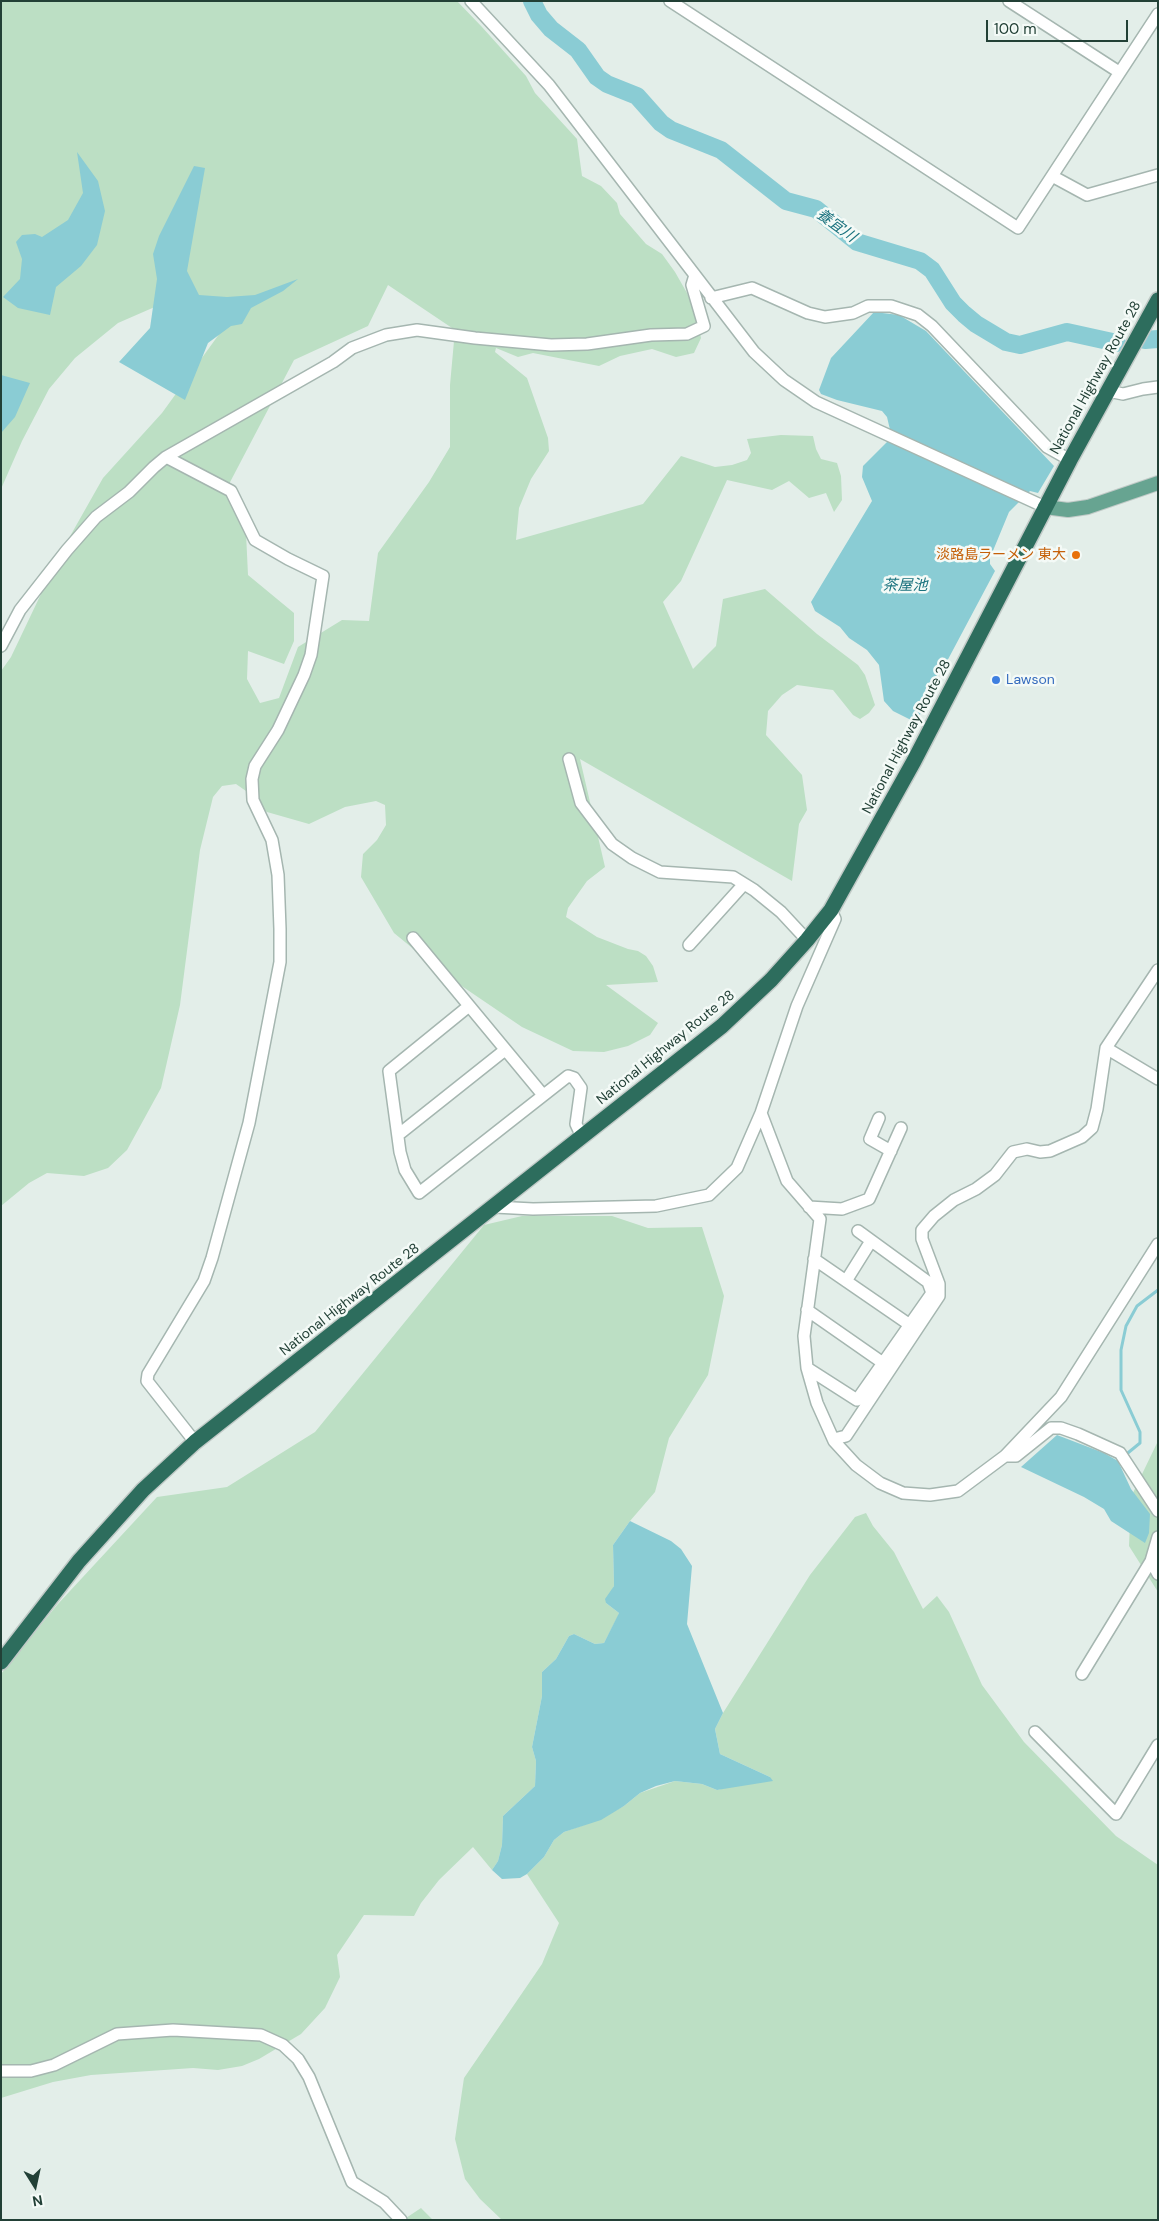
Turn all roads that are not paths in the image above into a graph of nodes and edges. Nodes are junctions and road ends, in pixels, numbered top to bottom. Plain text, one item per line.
1 (471, 1) edge
2 (1009, 1) edge
3 (674, 2) edge
4 (1158, 14) edge
5 (1119, 72) junction
6 (1158, 175) edge
7 (1052, 176) junction
8 (695, 275) junction
9 (712, 298) junction
10 (1158, 300) edge
11 (1158, 387) edge
12 (1108, 391) junction
13 (166, 457) junction
14 (1070, 460) junction
15 (1158, 483) edge
16 (1045, 507) junction
17 (1, 646) edge
18 (569, 759) dead end
19 (744, 884) junction
20 (831, 910) junction
21 (413, 938) dead end
22 (807, 940) junction
23 (689, 945) dead end
24 (1158, 970) edge
25 (469, 1006) junction
26 (1106, 1048) junction
27 (505, 1050) junction
28 (1158, 1079) edge
29 (543, 1095) junction
30 (761, 1112) junction
31 (879, 1118) dead end
32 (901, 1128) dead end
33 (398, 1135) junction
34 (582, 1136) junction
35 (891, 1151) junction
36 (495, 1207) junction
37 (809, 1207) junction
38 (858, 1231) dead end
39 (871, 1241) junction
40 (1158, 1244) edge
41 (814, 1259) junction
42 (846, 1281) junction
43 (807, 1310) junction
44 (910, 1325) junction
45 (883, 1363) junction
46 (807, 1368) junction
47 (834, 1439) junction
48 (195, 1442) junction
49 (1005, 1456) junction
50 (1158, 1512) edge
51 (1158, 1537) edge
52 (1151, 1560) junction
53 (1158, 1574) edge
54 (1, 1662) edge
55 (1082, 1674) dead end
56 (1035, 1732) dead end
57 (1158, 1744) edge
58 (1, 2072) edge
59 (401, 2220) edge

1 - 8 street
2 - 5 street
3 - 7 street
4 - 5 street
5 - 7 street
6 - 7 street
8 - 9 street
8 - 13 street
9 - 14 street
9 - 16 street
10 - 12 highway, National Highway Route 28
11 - 12 street
12 - 14 highway, National Highway Route 28
13 - 17 street
13 - 48 street
14 - 16 highway, National Highway Route 28
15 - 16 main road
16 - 20 highway, National Highway Route 28
18 - 19 street
19 - 22 street
19 - 23 street
20 - 22 highway, National Highway Route 28
20 - 30 street
21 - 25 street
22 - 34 highway, National Highway Route 28
24 - 26 street
25 - 27 street
25 - 33 street
26 - 28 street
26 - 47 street
27 - 29 street
27 - 33 street
29 - 33 street
29 - 34 street
30 - 36 street
30 - 37 street
31 - 35 street
32 - 35 street
34 - 36 highway, National Highway Route 28
35 - 37 street
36 - 48 highway, National Highway Route 28
37 - 41 street
38 - 39 street
39 - 42 street
39 - 44 street
40 - 49 street
41 - 42 street
41 - 43 street
42 - 44 street
43 - 45 street
43 - 46 street
44 - 45 street
45 - 46 street
46 - 47 street
47 - 49 street
48 - 54 highway, National Highway Route 28
49 - 50 street
51 - 52 street
52 - 53 street
52 - 55 street
56 - 57 street
58 - 59 street

